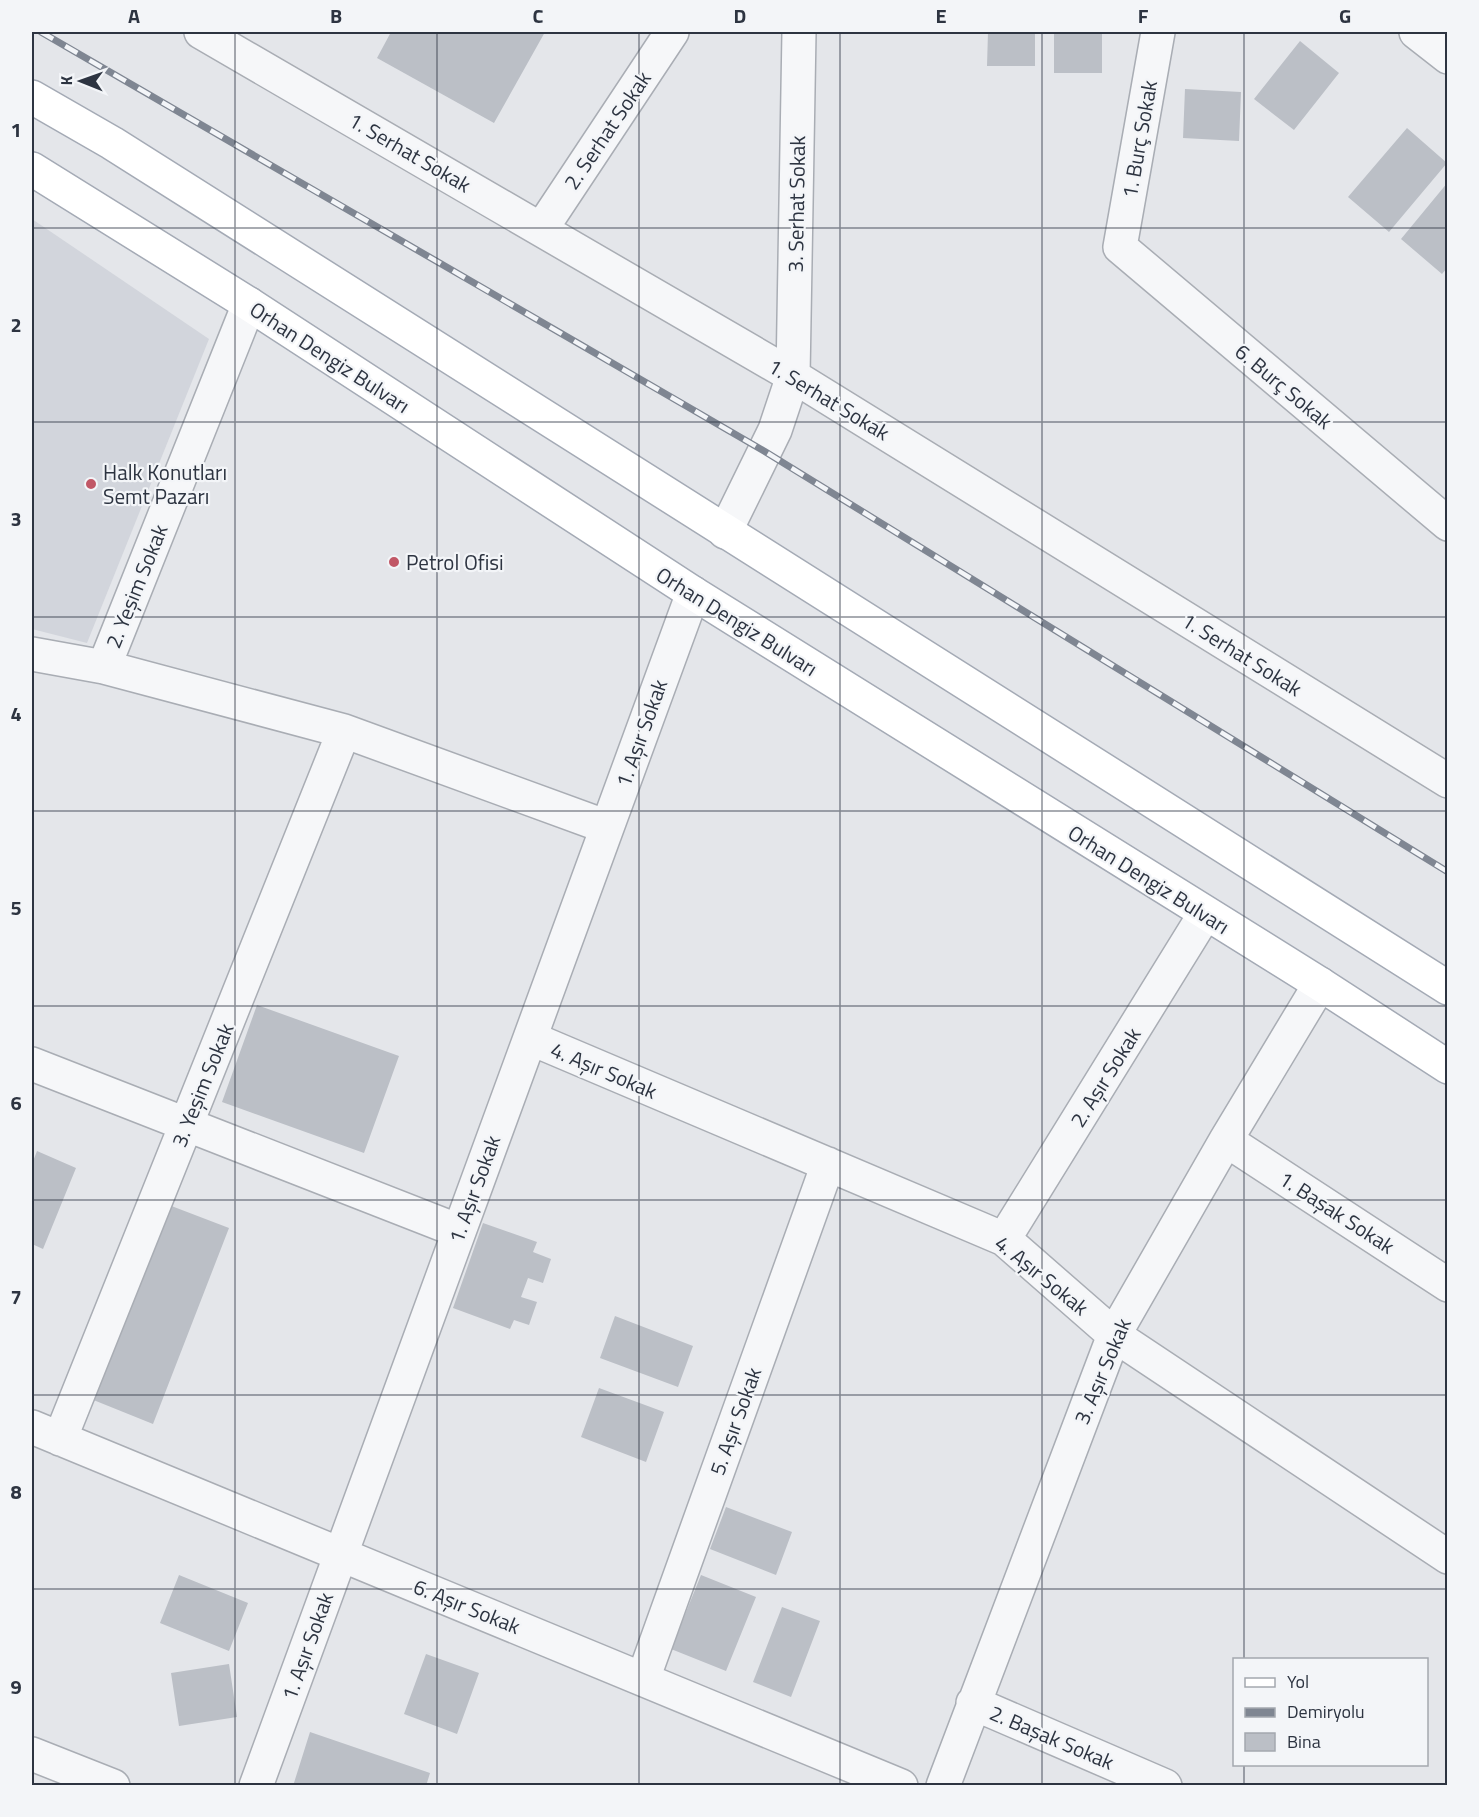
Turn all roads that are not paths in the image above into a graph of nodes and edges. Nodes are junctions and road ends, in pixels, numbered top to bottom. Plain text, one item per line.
1 (201, 32) edge
2 (672, 32) edge
3 (799, 32) edge
4 (1158, 32) edge
5 (1416, 32) edge
6 (1448, 57) edge
7 (32, 97) edge
8 (32, 169) edge
9 (542, 228) junction
10 (1120, 247) joint
11 (249, 304) junction
12 (793, 376) junction
13 (1448, 524) edge
14 (725, 532) junction
15 (693, 593) junction
16 (32, 654) edge
17 (104, 667) junction
18 (344, 731) junction
19 (1442, 768) edge
20 (607, 827) junction
21 (1205, 914) junction
22 (1320, 984) junction
23 (1448, 988) edge
24 (530, 1038) junction
25 (32, 1064) edge
26 (1448, 1067) edge
27 (186, 1125) junction
28 (1226, 1140) junction
29 (828, 1164) junction
30 (459, 1231) junction
31 (1004, 1239) junction
32 (1448, 1285) edge
33 (1114, 1335) junction
34 (46, 1433) edge
35 (340, 1554) junction
36 (1448, 1557) edge
37 (643, 1678) junction
38 (973, 1703) junction
39 (32, 1754) edge
40 (113, 1785) edge
41 (256, 1785) edge
42 (901, 1785) edge
43 (943, 1785) edge
44 (1165, 1785) edge

1 - 9 street, 1. Serhat Sokak
2 - 9 street, 2. Serhat Sokak
3 - 12 street, 3. Serhat Sokak
4 - 10 street, 1. Burç Sokak
5 - 6 street
7 - 14 main road
8 - 11 main road, Orhan Dengiz Bulvarı
9 - 12 street, 1. Serhat Sokak
10 - 13 street, 6. Burç Sokak
11 - 15 main road, Orhan Dengiz Bulvarı
11 - 17 street, 2. Yeşim Sokak
12 - 14 street, 3. Serhat Sokak
12 - 19 street, 1. Serhat Sokak
14 - 23 main road
15 - 20 street, 1. Aşır Sokak
15 - 21 main road, Orhan Dengiz Bulvarı
16 - 17 street
17 - 18 street
18 - 20 street
18 - 27 street, 3. Yeşim Sokak
20 - 24 street, 1. Aşır Sokak
21 - 22 main road, Orhan Dengiz Bulvarı
21 - 31 street, 2. Aşır Sokak
22 - 26 main road, Orhan Dengiz Bulvarı
22 - 28 street, 3. Aşır Sokak
24 - 29 street, 4. Aşır Sokak
24 - 30 street, 1. Aşır Sokak
25 - 27 street
27 - 30 street
27 - 34 street, 3. Yeşim Sokak
28 - 32 street, 1. Başak Sokak
28 - 33 street, 3. Aşır Sokak
29 - 31 street, 4. Aşır Sokak
29 - 37 street, 5. Aşır Sokak
30 - 35 street, 1. Aşır Sokak
31 - 33 street, 4. Aşır Sokak
33 - 36 street, 4. Aşır Sokak
33 - 38 street, 3. Aşır Sokak
34 - 35 street, 6. Aşır Sokak
35 - 37 street, 6. Aşır Sokak
35 - 41 street, 1. Aşır Sokak
37 - 42 street, 6. Aşır Sokak
38 - 43 street, 3. Aşır Sokak
38 - 44 street, 2. Başak Sokak
39 - 40 street

